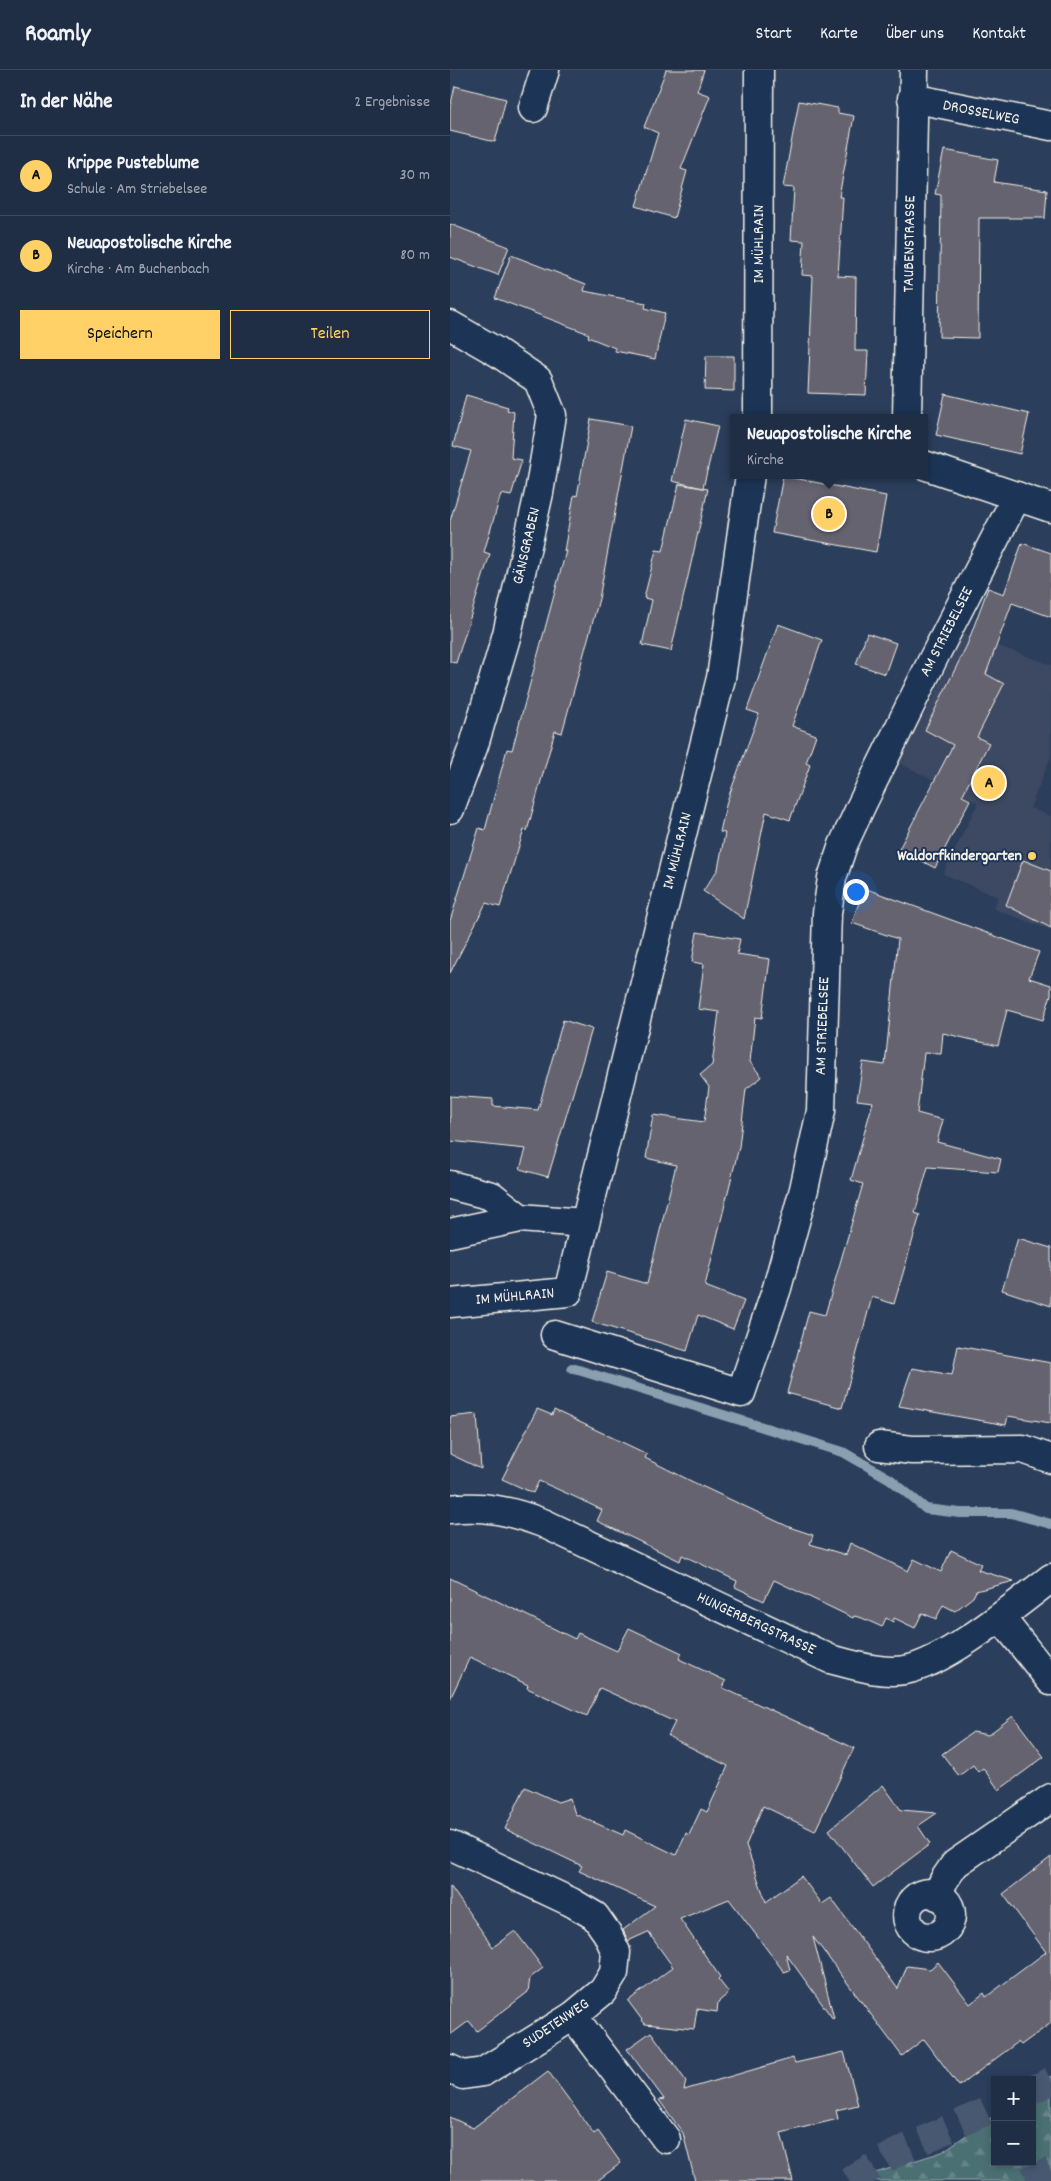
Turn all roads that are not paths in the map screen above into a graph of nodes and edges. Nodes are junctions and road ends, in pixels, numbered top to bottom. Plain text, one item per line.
1 (545, 70) edge
2 (759, 70) edge
3 (914, 70) edge
4 (912, 98) junction
5 (533, 108) dead end
6 (1051, 126) edge
7 (450, 325) edge
8 (763, 414) edge
9 (907, 414) edge
10 (928, 466) edge
11 (749, 479) edge
12 (1017, 496) junction
13 (1051, 508) edge
14 (450, 809) edge
15 (450, 1185) edge
16 (520, 1218) junction
17 (584, 1223) junction
18 (450, 1233) edge
19 (450, 1303) edge
20 (555, 1335) dead end
21 (879, 1446) dead end
22 (1051, 1459) edge
23 (450, 1509) edge
24 (1051, 1578) edge
25 (1001, 1618) junction
26 (1051, 1681) edge
27 (1051, 1798) edge
28 (450, 1845) edge
29 (937, 1896) dead end
30 (573, 2016) junction
31 (450, 2069) edge
32 (666, 2139) dead end

1 - 5 street
2 - 8 street, IM MÜHLRAIN
3 - 4 street, TAUBENSTRASSE
4 - 6 street, DROSSELWEG
4 - 9 street, TAUBENSTRASSE
7 - 14 street, GÄNSGRABEN
10 - 12 street
11 - 17 street, IM MÜHLRAIN
12 - 13 street
12 - 20 street, AM STRIEBELSEE
15 - 16 street
16 - 17 street
16 - 18 street
17 - 19 street, IM MÜHLRAIN
21 - 22 street
23 - 25 street, HUNGERBERGSTRASSE
24 - 25 street, HUNGERBERGSTRASSE
25 - 26 street
27 - 29 street
28 - 30 street, SUDETENWEG
30 - 31 street, SUDETENWEG
30 - 32 street

